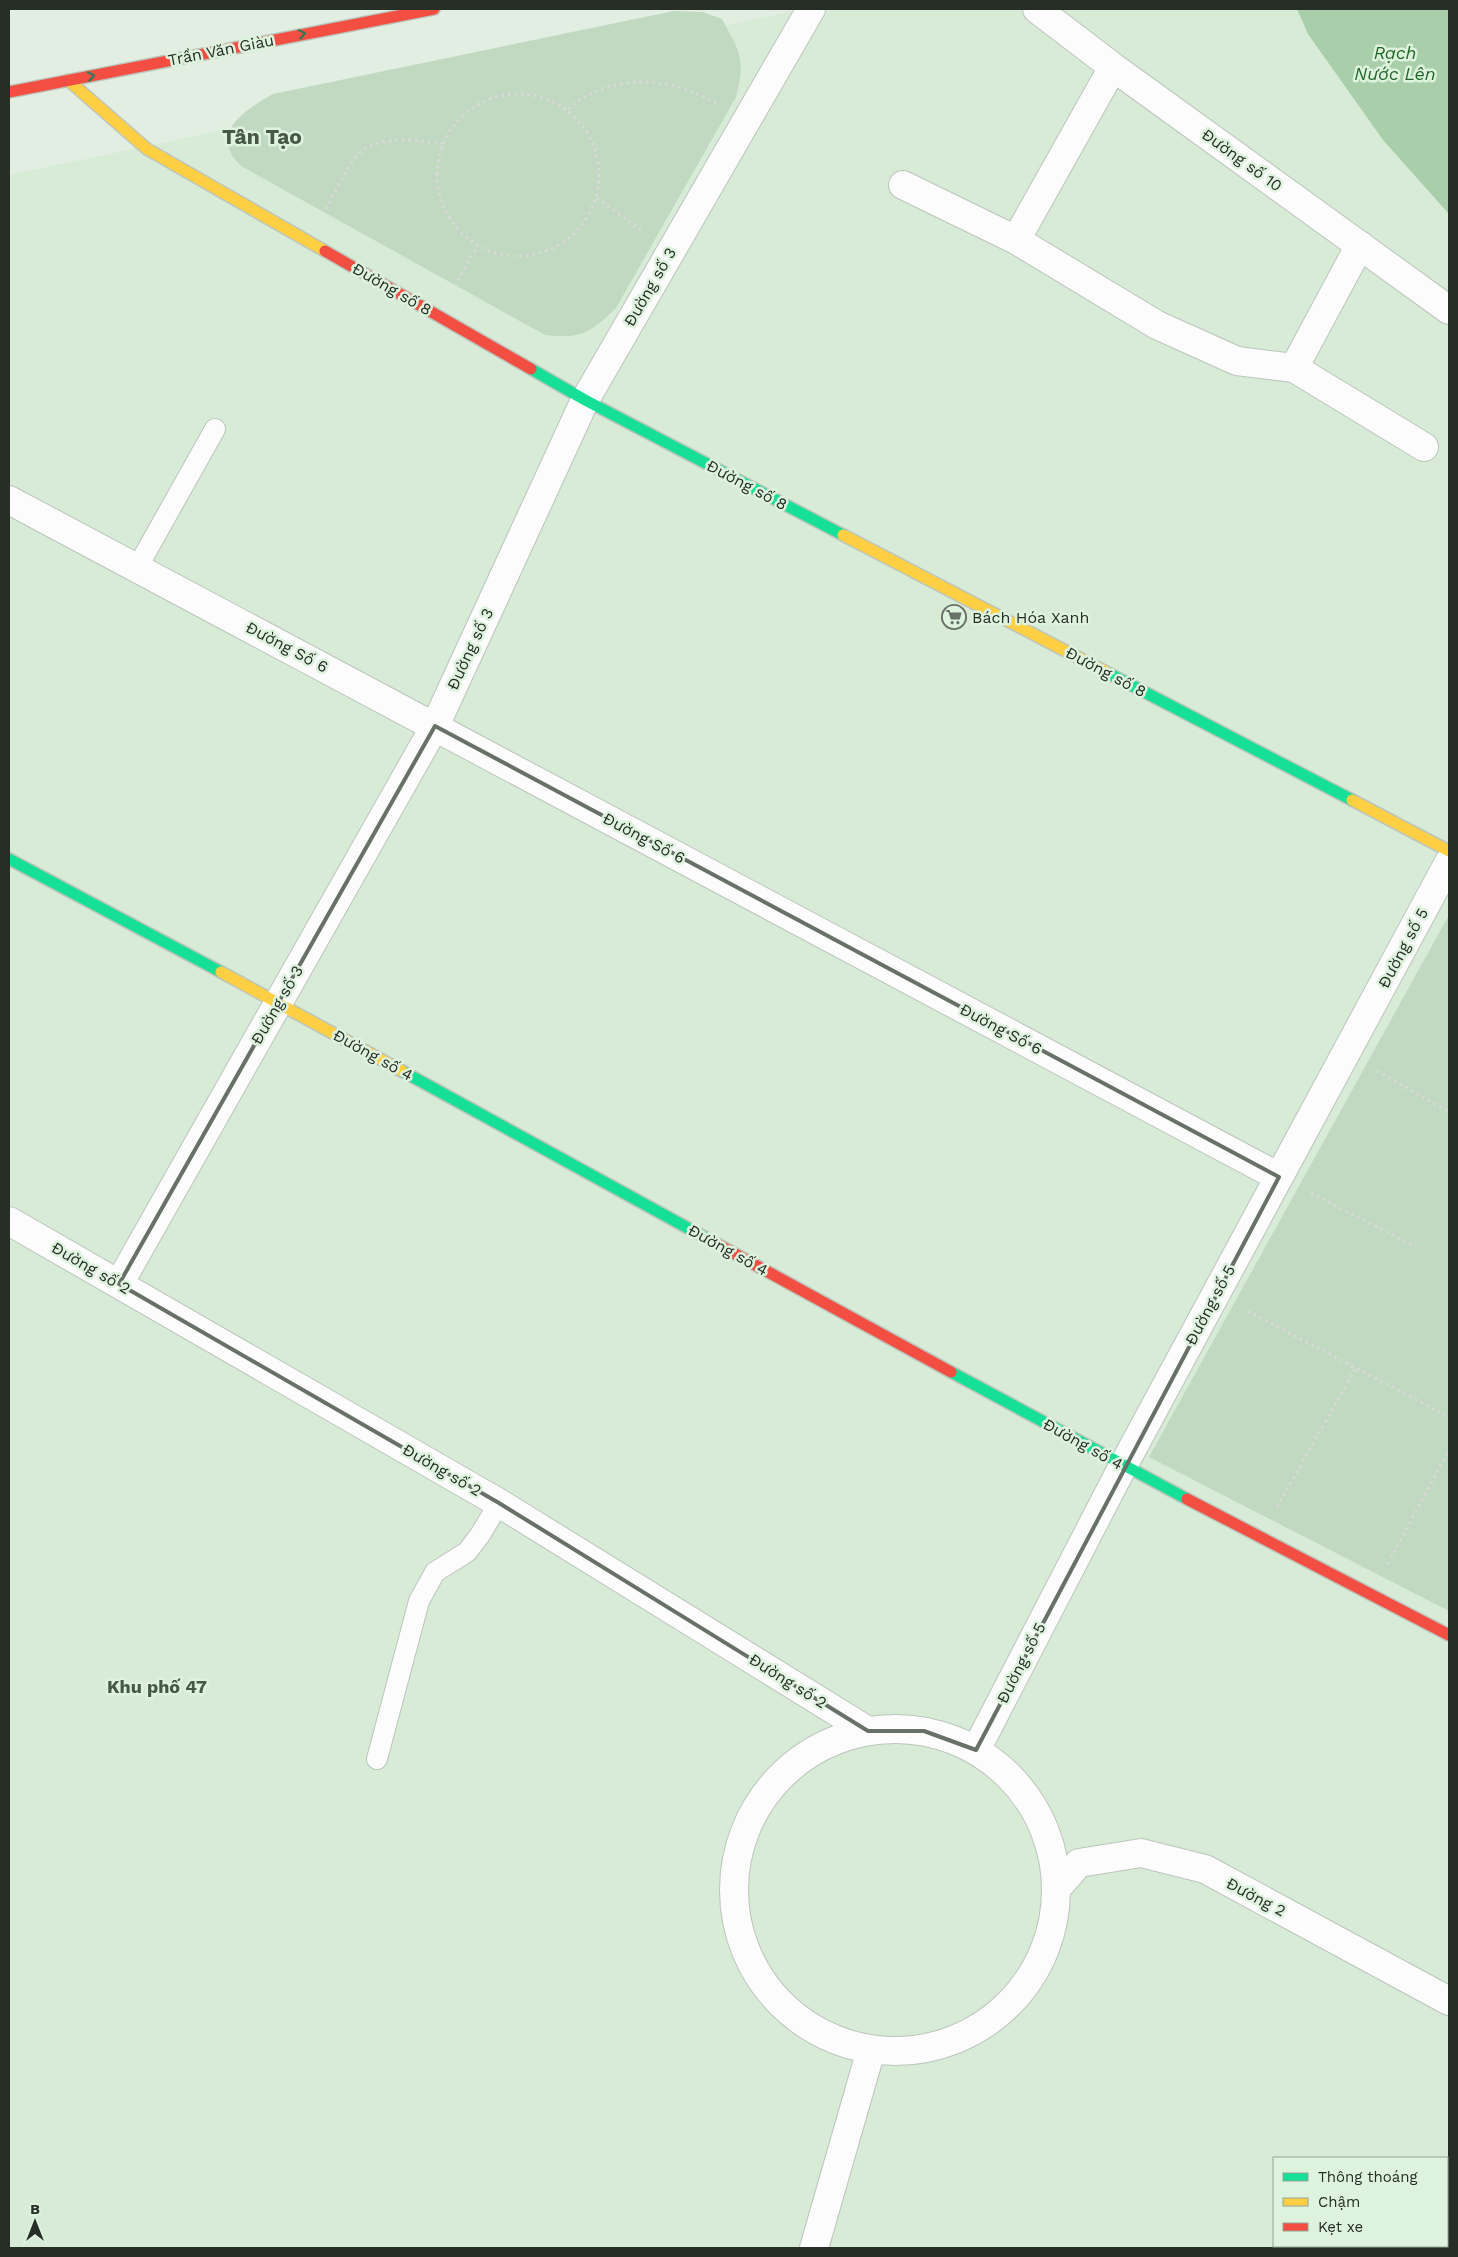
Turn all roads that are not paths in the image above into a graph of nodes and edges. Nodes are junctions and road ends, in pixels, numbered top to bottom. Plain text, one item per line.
1 (434, 9) edge
2 (811, 9) edge
3 (1036, 9) edge
4 (1114, 67) junction
5 (68, 80) junction
6 (9, 92) edge
7 (903, 184) dead end
8 (1016, 240) junction
9 (1360, 245) junction
10 (1449, 310) edge
11 (1294, 368) junction
12 (585, 400) junction
13 (214, 429) dead end
14 (1424, 447) dead end
15 (9, 500) edge
16 (137, 568) junction
17 (435, 726) junction
18 (1449, 851) edge
19 (9, 859) edge
20 (1449, 862) edge
21 (278, 1003) junction
22 (1279, 1177) junction
23 (9, 1221) edge
24 (119, 1284) junction
25 (1123, 1466) junction
26 (499, 1503) junction
27 (1449, 1635) edge
28 (868, 1731) junction
29 (976, 1750) junction
30 (377, 1759) dead end
31 (1057, 1888) junction
32 (1449, 2001) edge
33 (872, 2050) junction
34 (814, 2248) edge

5 -> 1 street, Trần Văn Giàu
2 - 12 street, Đường số 3
3 - 4 street, Đường số 10
4 - 8 street
4 - 9 street, Đường số 10
5 - 6 street, Trần Văn Giàu
5 - 12 street, Đường số 8
7 - 8 street
8 - 11 street
9 - 10 street, Đường số 10
9 - 11 street
11 - 14 street
12 - 17 street, Đường số 3
12 - 18 street, Đường số 8
13 - 16 lane
15 - 16 street, Đường Số 6
16 - 17 street, Đường Số 6
17 - 21 street, Đường số 3
17 - 22 street, Đường Số 6
19 - 21 street, Đường số 4
20 - 22 street, Đường số 5
21 - 24 street, Đường số 3
21 - 25 street, Đường số 4
22 - 25 street, Đường số 5
23 - 24 street, Đường số 2
24 - 26 street, Đường số 2
25 - 27 street, Đường số 4
25 - 29 street, Đường số 5
26 - 28 street, Đường số 2
26 - 30 lane
28 - 29 street
28 - 33 street
29 - 31 street
31 - 32 street, Đường 2
31 - 33 street
33 - 34 street

